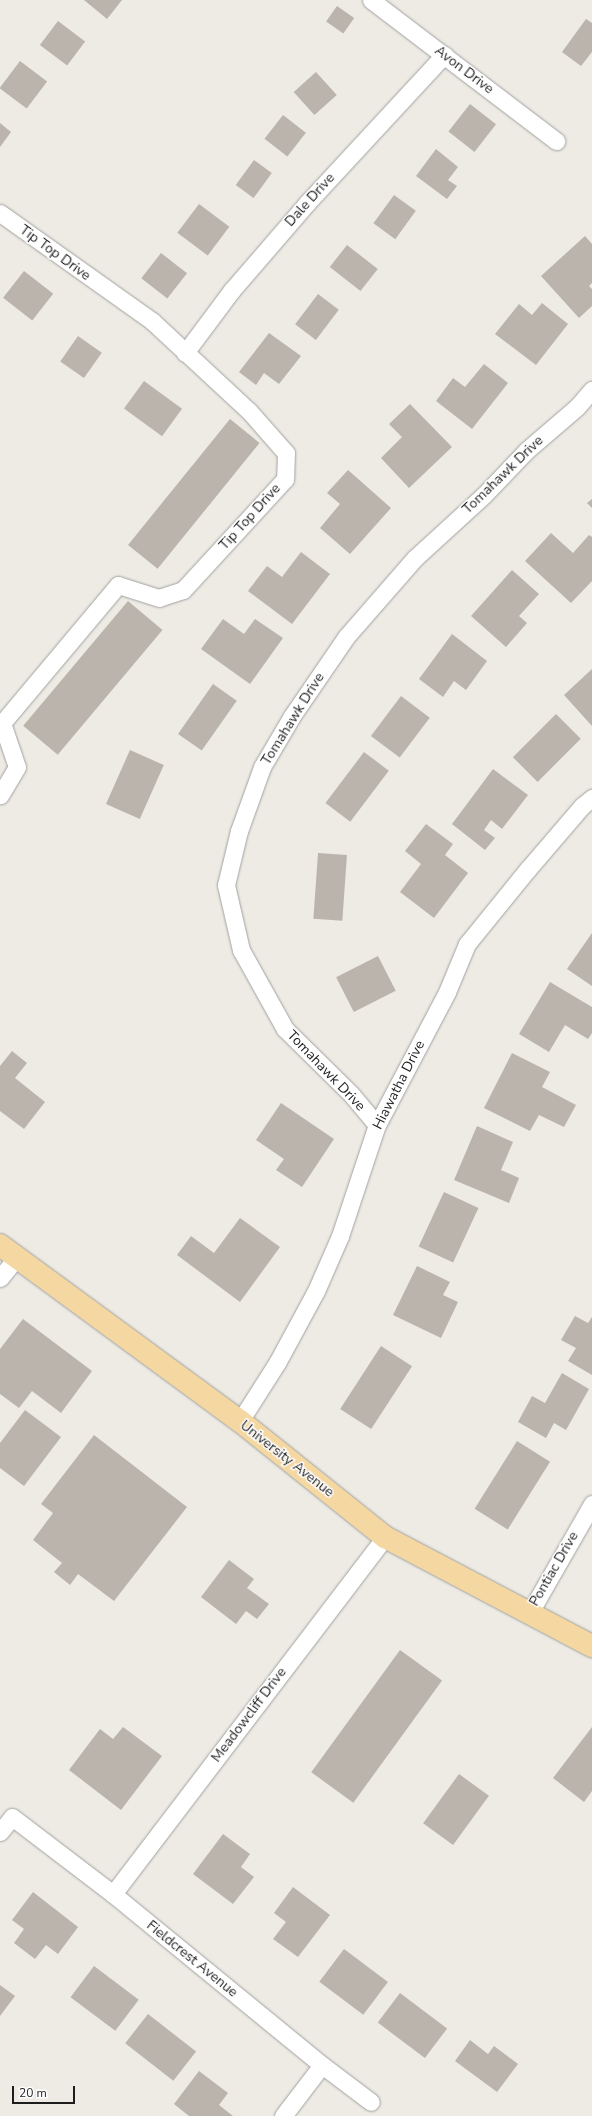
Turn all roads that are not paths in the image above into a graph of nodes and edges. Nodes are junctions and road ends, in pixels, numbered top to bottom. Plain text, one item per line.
1 (371, 0) edge
2 (444, 55) junction
3 (556, 140) dead end
4 (0, 213) edge
5 (185, 353) junction
6 (592, 390) edge
7 (0, 795) edge
8 (592, 798) edge
9 (377, 1125) junction
10 (8, 1252) edge
11 (0, 1278) edge
12 (240, 1421) junction
13 (592, 1504) edge
14 (386, 1536) junction
15 (529, 1614) junction
16 (592, 1646) edge
17 (0, 1832) edge
18 (113, 1894) junction
19 (322, 2065) junction
20 (371, 2102) dead end
21 (283, 2116) edge

1 - 2 street, Avon Drive
2 - 3 street, Avon Drive
2 - 5 street, Dale Drive
4 - 5 street, Tip Top Drive
5 - 7 street, Tip Top Drive
6 - 9 street, Tomahawk Drive
8 - 9 street, Hiawatha Drive
9 - 12 street, Hiawatha Drive
10 - 11 street
10 - 12 main road, University Avenue
12 - 14 main road, University Avenue
13 - 15 street, Pontiac Drive
14 - 15 main road, University Avenue
14 - 18 street, Meadowcliff Drive
15 - 16 main road, University Avenue
17 - 18 street, Fieldcrest Avenue
18 - 19 street, Fieldcrest Avenue
19 - 20 street, Fieldcrest Avenue
19 - 21 street

